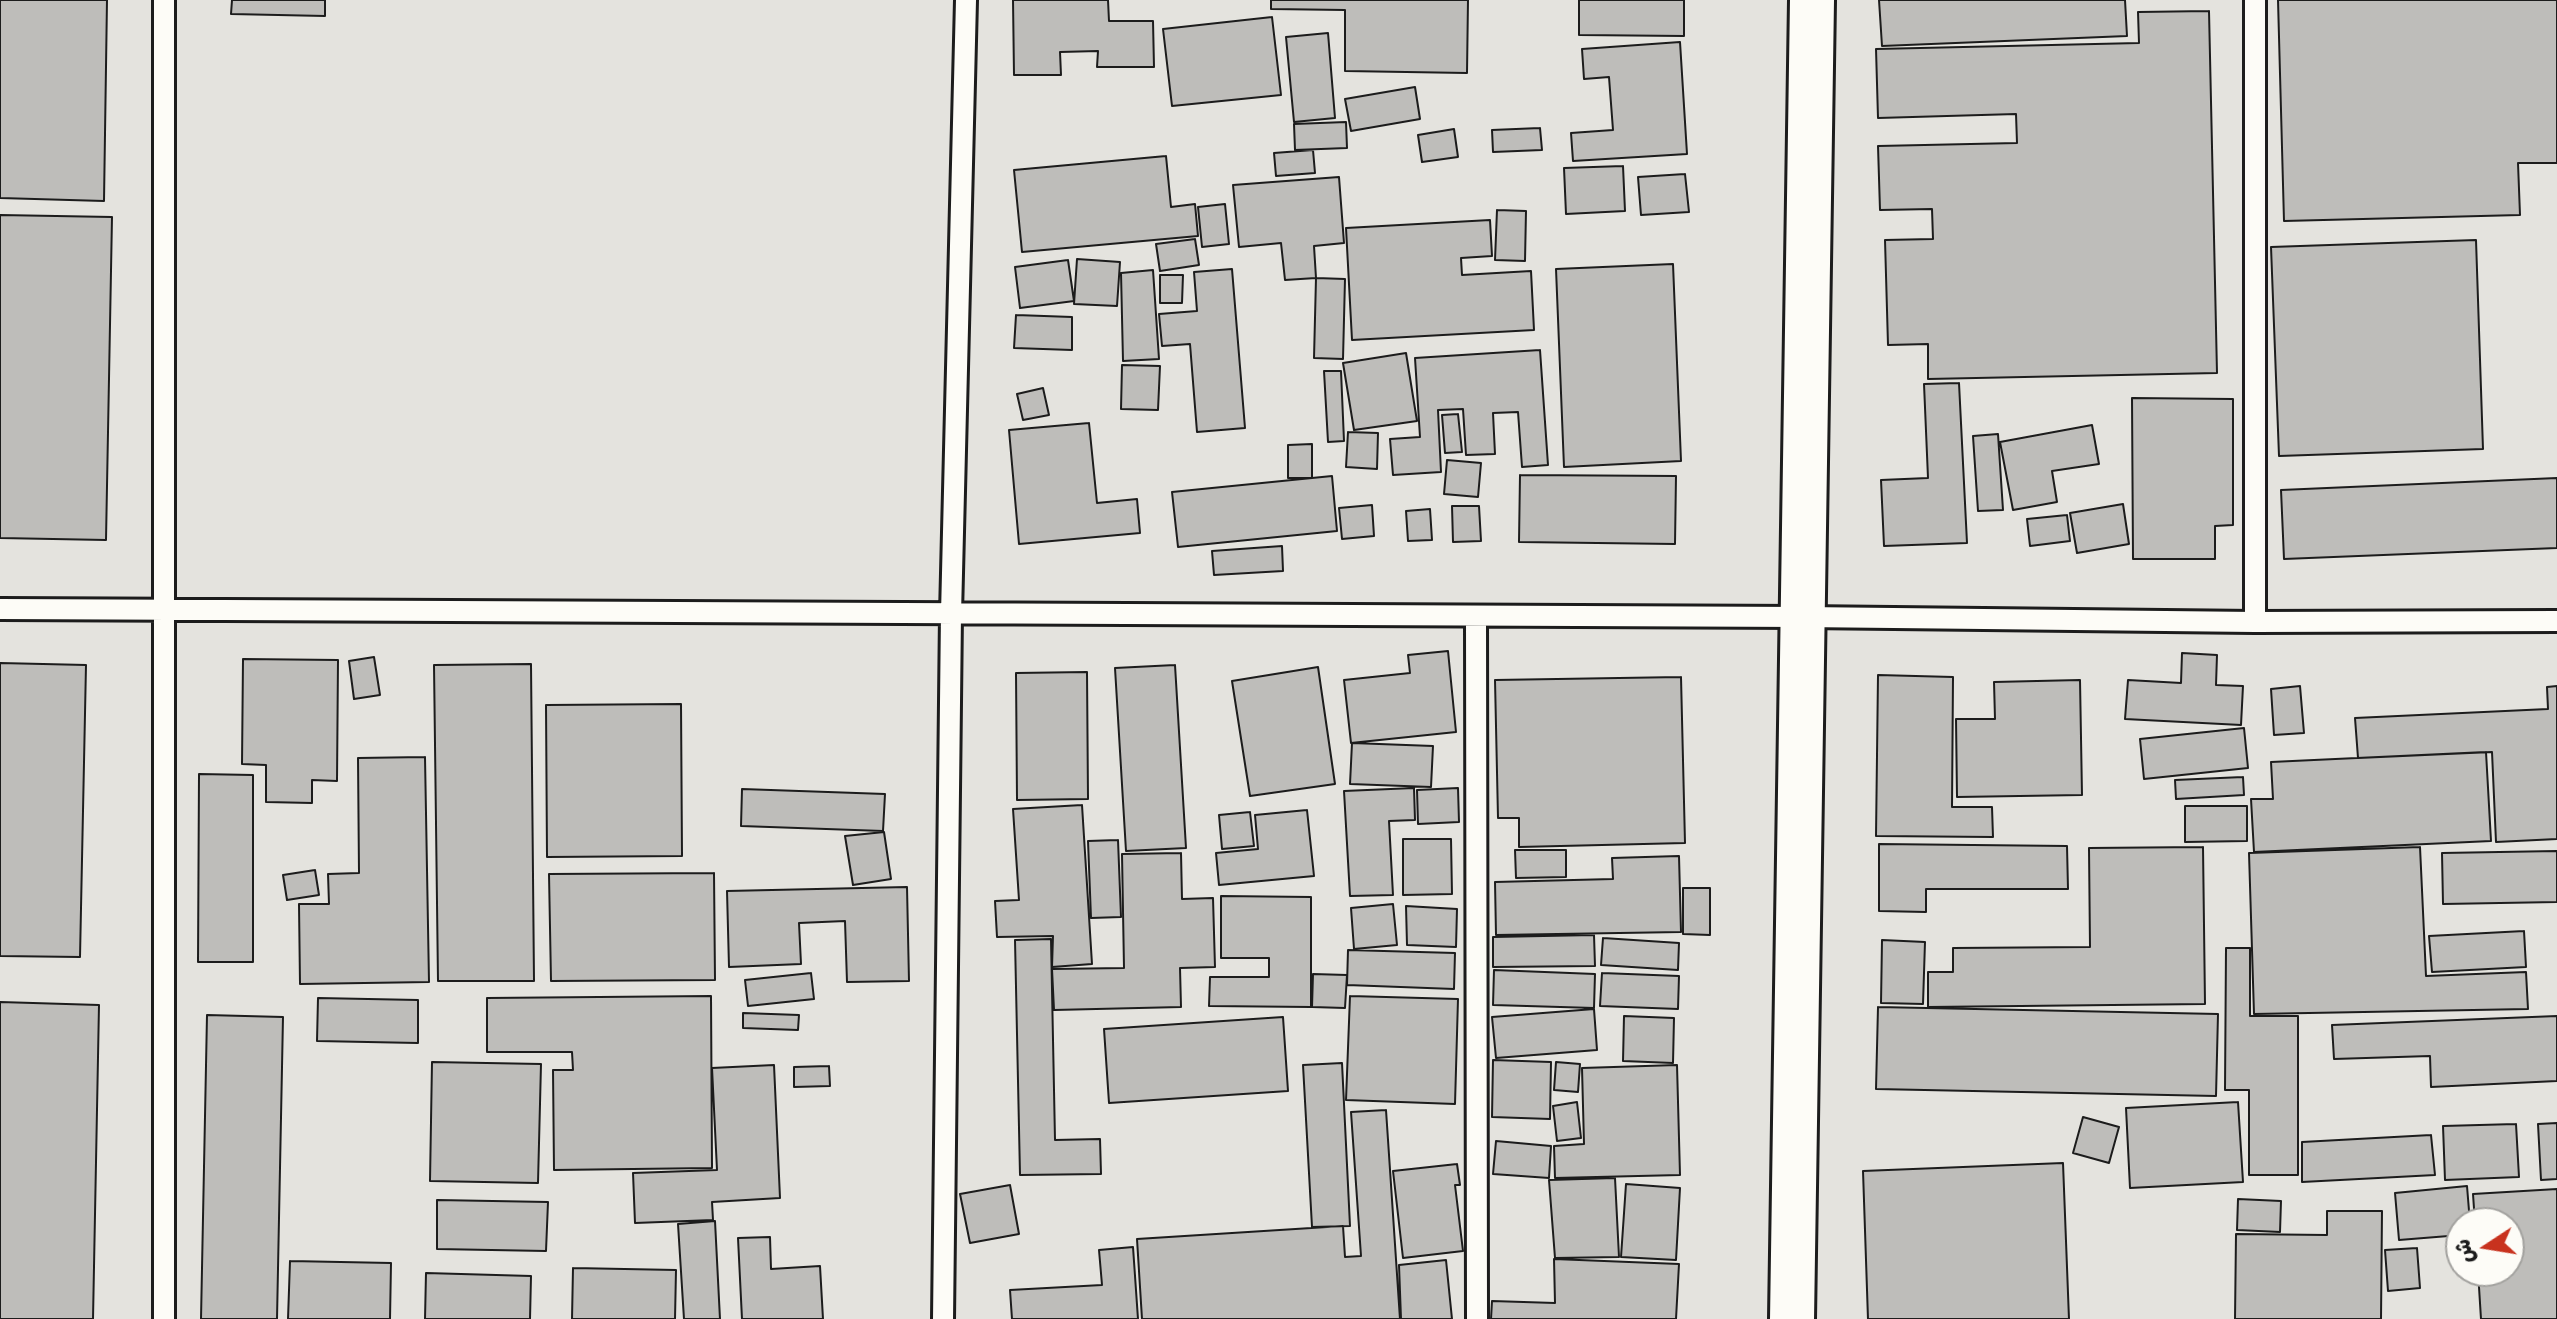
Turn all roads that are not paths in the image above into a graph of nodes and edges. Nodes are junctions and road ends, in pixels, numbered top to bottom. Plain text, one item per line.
1 (164, 0) edge
2 (966, 0) edge
3 (1812, 0) edge
4 (2255, 0) edge
5 (0, 609) edge
6 (164, 610) junction
7 (951, 614) junction
8 (1476, 616) junction
9 (1803, 617) junction
10 (2557, 621) edge
11 (2255, 622) junction
12 (164, 1319) edge
13 (943, 1319) edge
14 (1477, 1319) edge
15 (1792, 1319) edge

1 - 6 lane
2 - 7 lane
3 - 9 street
4 - 11 lane
5 - 6 lane
6 - 7 lane
6 - 12 lane
7 - 8 lane
7 - 13 lane
8 - 9 lane
8 - 14 lane
9 - 11 lane
9 - 15 street
10 - 11 lane

